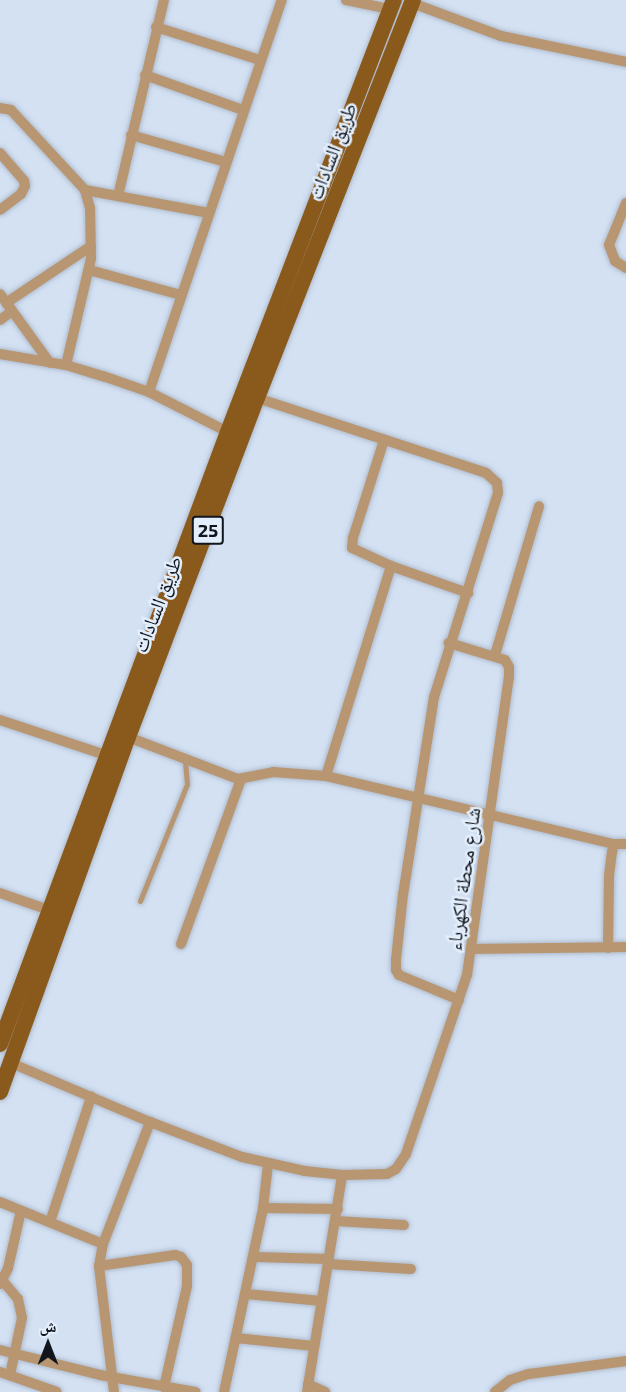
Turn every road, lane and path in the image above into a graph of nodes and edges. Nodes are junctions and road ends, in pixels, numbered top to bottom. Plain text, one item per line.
1 (164, 0) edge
2 (282, 0) edge
3 (346, 0) edge
4 (413, 1) edge
5 (392, 5) edge
6 (156, 27) junction
7 (260, 60) junction
8 (626, 62) edge
9 (145, 75) junction
10 (0, 108) edge
11 (243, 110) junction
12 (131, 135) junction
13 (0, 153) edge
14 (226, 162) junction
15 (85, 189) junction
16 (118, 196) junction
17 (626, 203) edge
18 (0, 210) edge
19 (209, 213) junction
20 (91, 246) junction
21 (626, 268) edge
22 (88, 270) junction
23 (181, 295) junction
24 (6, 303) edge
25 (0, 320) edge
26 (0, 354) edge
27 (50, 363) junction
28 (66, 365) junction
29 (149, 392) junction
30 (257, 398) junction
31 (228, 432) junction
32 (384, 440) junction
33 (539, 506) dead end
34 (190, 554) junction
35 (391, 566) junction
36 (468, 593) junction
37 (449, 643) junction
38 (495, 655) junction
39 (0, 720) edge
40 (128, 738) junction
41 (106, 755) junction
42 (185, 758) junction
43 (326, 776) junction
44 (241, 779) junction
45 (418, 797) junction
46 (490, 814) junction
47 (614, 844) junction
48 (626, 844) edge
49 (0, 893) edge
50 (141, 901) dead end
51 (49, 910) junction
52 (182, 944) dead end
53 (626, 947) edge
54 (608, 948) junction
55 (472, 949) junction
56 (459, 1000) junction
57 (0, 1044) edge
58 (11, 1063) junction
59 (0, 1092) edge
60 (91, 1098) junction
61 (150, 1122) junction
62 (268, 1164) junction
63 (342, 1175) junction
64 (0, 1202) edge
65 (264, 1208) junction
66 (338, 1209) junction
67 (21, 1210) junction
68 (336, 1221) junction
69 (50, 1222) junction
70 (404, 1225) dead end
71 (103, 1244) junction
72 (254, 1257) junction
73 (329, 1262) junction
74 (99, 1266) junction
75 (411, 1269) dead end
76 (1, 1282) edge
77 (246, 1294) junction
78 (322, 1301) junction
79 (236, 1338) junction
80 (314, 1346) junction
81 (0, 1350) edge
82 (15, 1355) junction
83 (626, 1361) edge
84 (5, 1374) edge
85 (113, 1378) junction
86 (510, 1380) junction
87 (136, 1387) edge
88 (164, 1387) junction
89 (307, 1388) edge
90 (57, 1392) edge
91 (114, 1392) edge
92 (196, 1392) edge
93 (224, 1392) edge
94 (325, 1392) edge
95 (495, 1392) edge
96 (511, 1392) edge

1 - 6 street
2 - 7 street
3 - 5 street
4 - 8 street
4 - 30 main road, طريق السادات / 25
5 - 31 main road, طريق السادات / 25
6 - 7 street
6 - 9 street
7 - 11 street
9 - 11 street
9 - 12 street
10 - 15 street
11 - 14 street
12 - 14 street
12 - 16 street
13 - 18 street
14 - 19 street
15 - 16 street
15 - 20 street
16 - 19 street
17 - 21 street
19 - 23 street
20 - 22 street
20 - 24 street
22 - 23 street
22 - 28 street
23 - 29 street
24 - 25 street
24 - 27 street
26 - 27 street
27 - 28 street
28 - 29 street
29 - 31 street
30 - 32 street
30 - 34 main road, طريق السادات / 25
31 - 34 main road, طريق السادات / 25
32 - 35 street
32 - 36 street
33 - 38 street
34 - 40 main road, طريق السادات / 25
34 - 41 main road, طريق السادات / 25
35 - 36 street
35 - 43 street
36 - 37 street
37 - 38 street
37 - 45 street
38 - 46 street, شارع محطة الكهرباء
39 - 41 street
40 - 42 street
40 - 58 main road, طريق السادات / 25
41 - 51 main road, طريق السادات / 25
42 - 44 street
42 - 50 lane
43 - 44 street
43 - 45 street
44 - 52 street
45 - 46 street
45 - 56 street
46 - 47 street
46 - 55 street, شارع محطة الكهرباء
47 - 48 street
47 - 54 street
49 - 51 street
51 - 57 main road, طريق السادات / 25
53 - 54 street
54 - 55 street
55 - 56 street, شارع محطة الكهرباء
56 - 63 street, شارع محطة الكهرباء
58 - 59 main road, طريق السادات / 25
58 - 60 street
60 - 61 street
60 - 69 street
61 - 62 street
61 - 71 street
62 - 63 street
62 - 65 street
63 - 66 street
64 - 67 street
65 - 66 street
65 - 72 street
66 - 68 street
67 - 69 street
67 - 76 street
68 - 70 street
68 - 73 street
69 - 71 street
71 - 74 street
72 - 73 street
72 - 77 street
73 - 75 street
73 - 78 street
74 - 85 street
74 - 88 street
76 - 82 street
77 - 78 street
77 - 79 street
78 - 80 street
79 - 80 street
79 - 93 street
80 - 89 street
81 - 82 street
82 - 84 street
82 - 85 street
83 - 86 street
84 - 90 street
85 - 87 street
85 - 91 street
86 - 95 street
86 - 96 street
87 - 88 street
88 - 92 street
89 - 94 street

